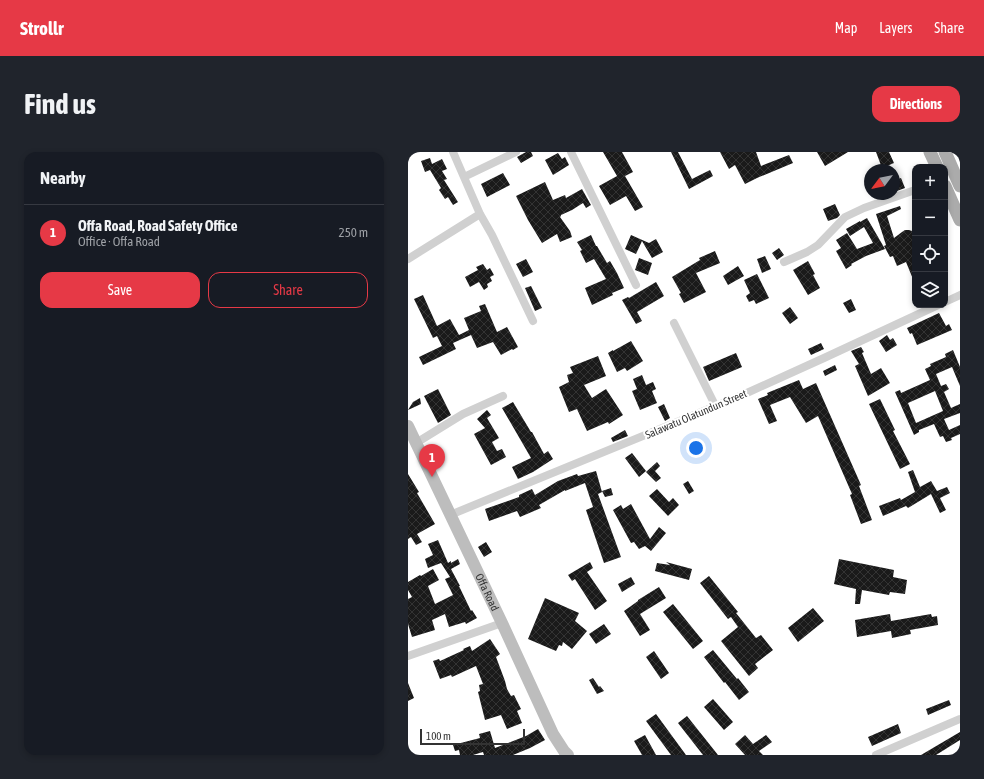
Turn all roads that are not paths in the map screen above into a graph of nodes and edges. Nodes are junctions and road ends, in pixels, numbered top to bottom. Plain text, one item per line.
1 (453, 152) edge
2 (516, 152) edge
3 (571, 152) edge
4 (930, 152) edge
5 (945, 152) edge
6 (936, 164) edge
7 (464, 177) junction
8 (960, 186) edge
9 (912, 191) edge
10 (948, 193) edge
11 (480, 214) junction
12 (960, 220) edge
13 (408, 258) edge
14 (784, 262) dead end
15 (636, 285) dead end
16 (960, 295) edge
17 (948, 301) edge
18 (932, 308) edge
19 (533, 321) dead end
20 (674, 323) dead end
21 (503, 396) dead end
22 (716, 407) junction
23 (408, 426) edge
24 (416, 443) junction
25 (450, 515) junction
26 (502, 623) junction
27 (409, 654) edge
28 (960, 719) edge
29 (892, 752) edge
30 (568, 755) edge
31 (876, 755) edge

1 - 7 street
2 - 7 street
3 - 15 street
4 - 6 main road
5 - 8 main road
7 - 11 street
9 - 14 street
10 - 12 main road
11 - 13 street
11 - 19 street
16 - 17 street
18 - 22 street, Salawatu Olatundun Street
20 - 22 street
21 - 24 street
22 - 25 street, Salawatu Olatundun Street
23 - 24 street, Offa Road
24 - 25 street, Offa Road
25 - 26 street, Offa Road
26 - 27 street
26 - 30 street, Offa Road
28 - 29 street
29 - 31 street

